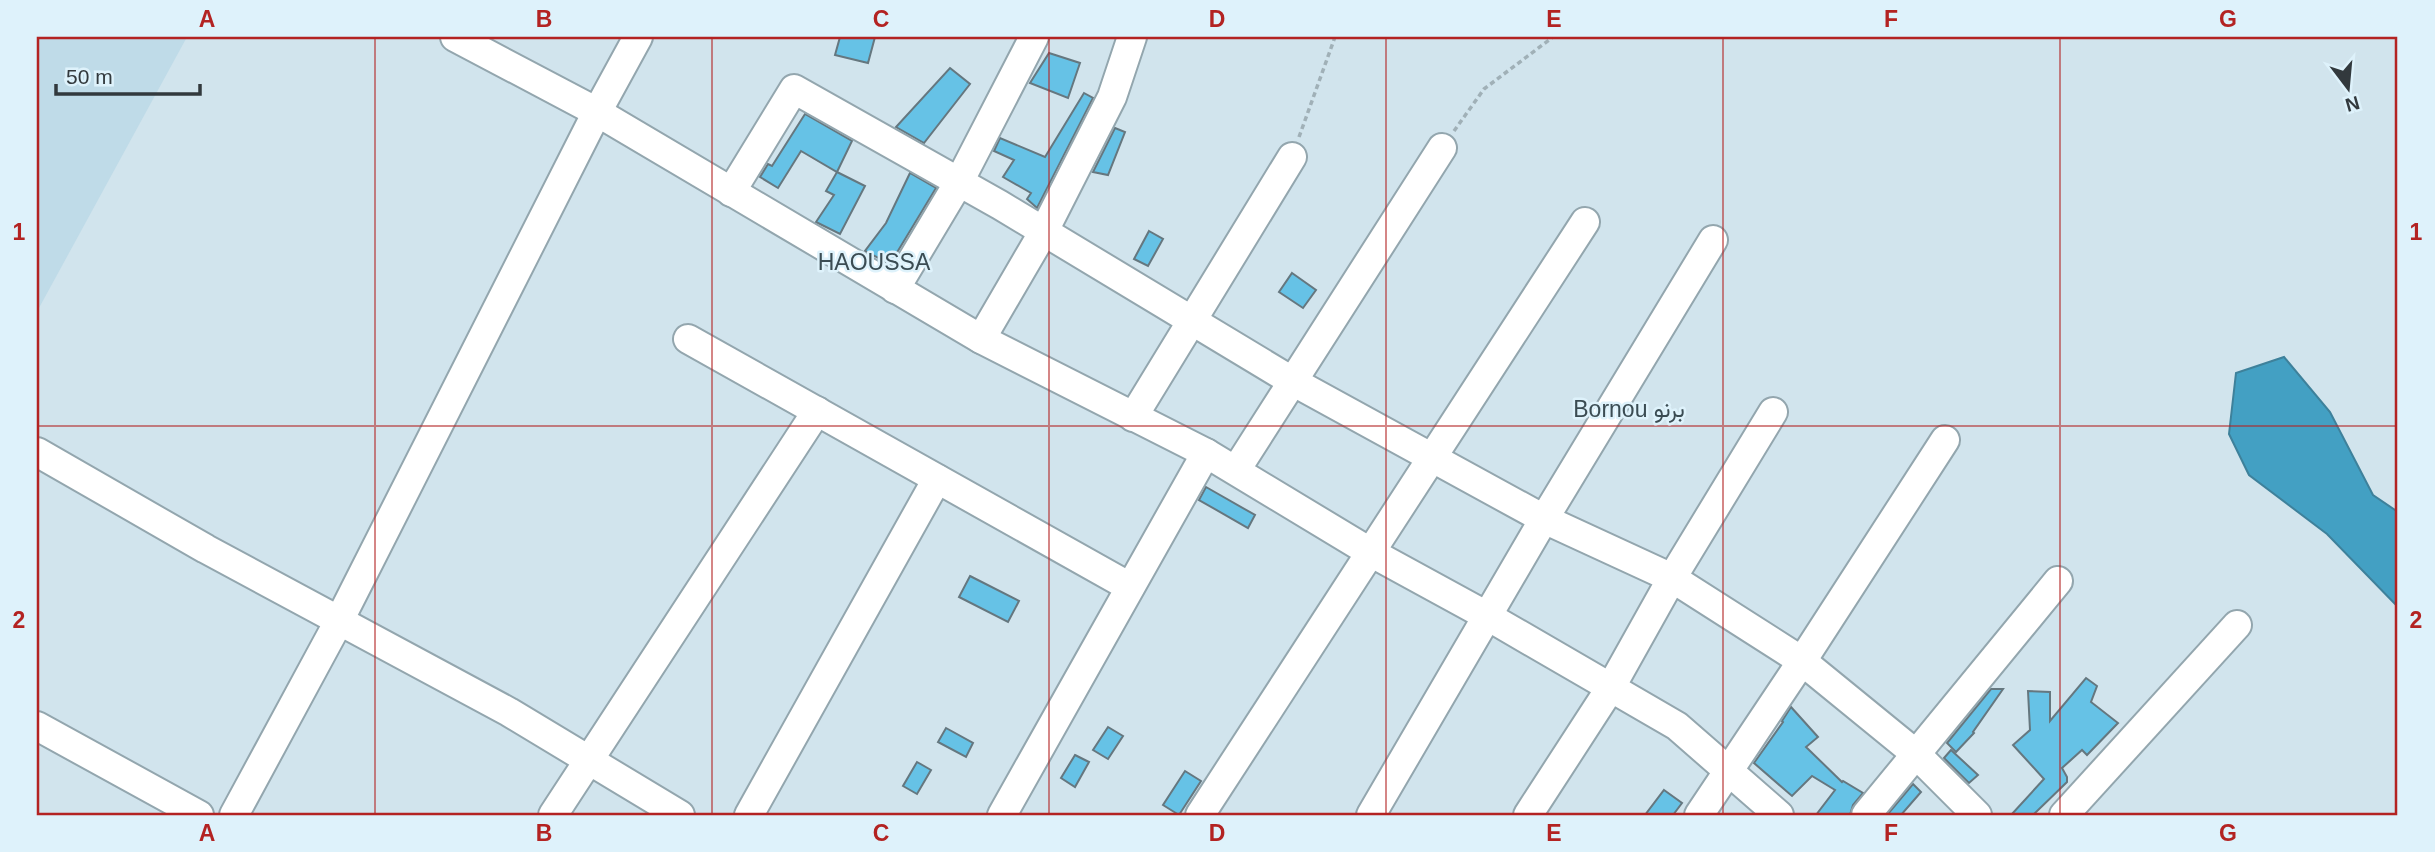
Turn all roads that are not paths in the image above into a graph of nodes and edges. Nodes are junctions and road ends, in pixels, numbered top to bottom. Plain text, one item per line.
1 (455, 37) edge
2 (638, 37) edge
3 (1034, 37) edge
4 (1132, 37) edge
5 (597, 112) junction
6 (1442, 148) road end
7 (1292, 157) road end
8 (959, 182) junction
9 (731, 192) junction
10 (1585, 222) dead end
11 (1044, 231) junction
12 (1713, 240) dead end
13 (895, 289) junction
14 (1193, 321) junction
15 (688, 339) dead end
16 (981, 339) junction
17 (1292, 381) junction
18 (817, 411) junction
19 (1773, 412) dead end
20 (1133, 417) junction
21 (1945, 440) dead end
22 (37, 452) edge
23 (1206, 453) junction
24 (1432, 458) junction
25 (1236, 470) junction
26 (937, 479) junction
27 (1544, 519) junction
28 (1370, 552) junction
29 (1672, 579) junction
30 (2058, 581) dead end
31 (1130, 587) junction
32 (1489, 617) junction
33 (339, 621) junction
34 (2237, 625) dead end
35 (1802, 661) junction
36 (1611, 687) junction
37 (37, 726) edge
38 (1916, 754) junction
39 (590, 761) junction
40 (1728, 771) junction
41 (199, 815) edge
42 (234, 815) edge
43 (553, 815) edge
44 (680, 815) edge
45 (749, 815) edge
46 (1002, 815) edge
47 (1200, 815) edge
48 (1371, 815) edge
49 (1528, 815) edge
50 (1699, 815) edge
51 (1779, 815) edge
52 (1866, 815) edge
53 (1977, 815) edge
54 (2064, 815) edge

1 - 5 street
2 - 5 street
3 - 8 street
4 - 11 street
5 - 9 street
5 - 33 street
6 - 17 street
7 - 14 street
8 - 9 street
8 - 11 street
8 - 13 street
9 - 13 street
10 - 24 street
11 - 14 street
11 - 16 street
12 - 27 street
13 - 16 street
14 - 17 street
14 - 20 street
15 - 18 street
16 - 20 street
17 - 24 street
17 - 25 street
18 - 26 street
18 - 39 street
19 - 29 street
20 - 23 street
21 - 35 street
22 - 33 street
23 - 25 street
23 - 31 street
24 - 27 street
24 - 28 street
25 - 28 street
26 - 31 street
26 - 45 street
27 - 29 street
27 - 32 street
28 - 32 street
28 - 47 street
29 - 35 street
29 - 36 street
30 - 38 street
31 - 46 street
32 - 36 street
32 - 48 street
33 - 39 street
33 - 42 street
34 - 54 street
35 - 38 street
35 - 40 street
36 - 40 street
36 - 49 street
37 - 41 street
38 - 52 street
38 - 53 street
39 - 43 street
39 - 44 street
40 - 50 street
40 - 51 street

